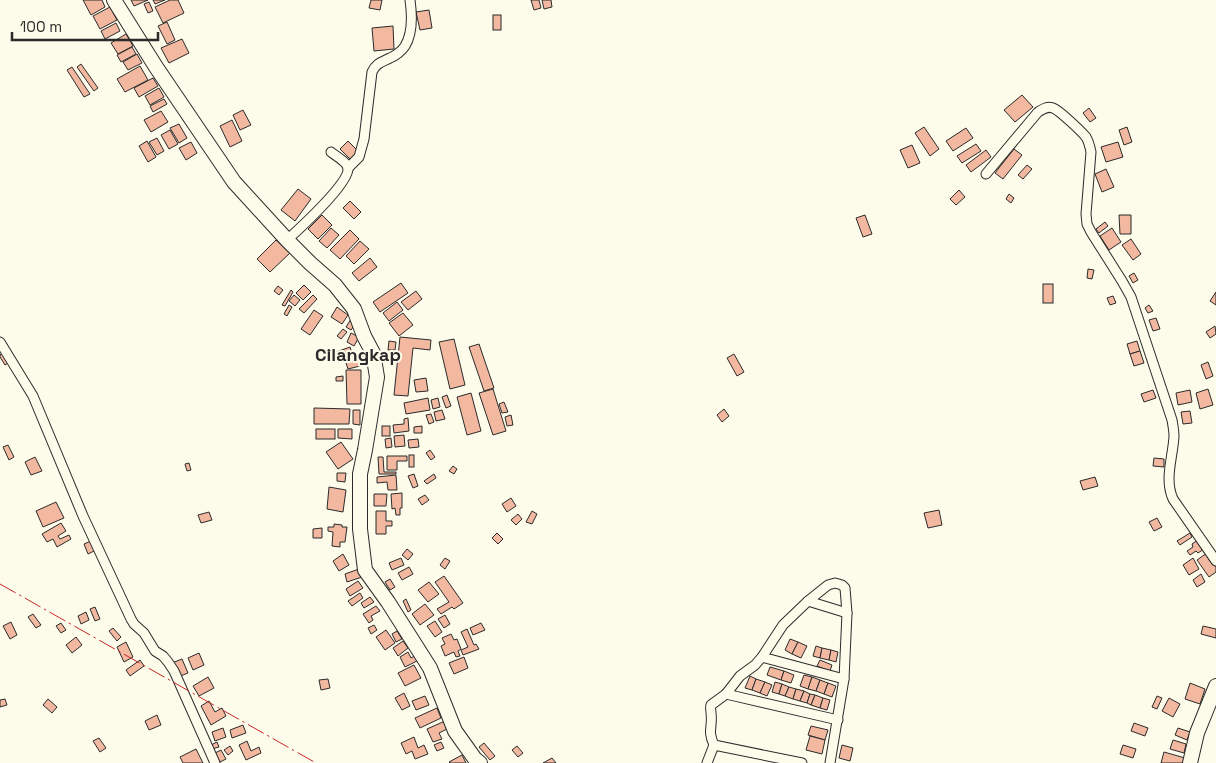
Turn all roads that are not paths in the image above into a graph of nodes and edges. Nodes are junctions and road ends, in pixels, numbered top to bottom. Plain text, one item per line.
1 (114, 0) edge
2 (410, 0) edge
3 (331, 152) dead end
4 (348, 168) junction
5 (986, 174) dead end
6 (287, 240) junction
7 (0, 342) edge
8 (1216, 561) edge
9 (808, 601) junction
10 (847, 614) junction
11 (762, 657) junction
12 (844, 679) junction
13 (1216, 686) edge
14 (726, 694) junction
15 (838, 720) junction
16 (714, 745) junction
17 (477, 762) edge
18 (215, 763) edge
19 (707, 763) edge
20 (802, 763) edge
21 (830, 763) edge
22 (1190, 763) edge

1 - 6 main road
2 - 4 street
3 - 4 street
4 - 6 street
5 - 8 street
6 - 17 main road
7 - 18 street
9 - 10 street
9 - 10 street
9 - 11 street
10 - 12 street
11 - 12 street
11 - 14 street
12 - 15 street
13 - 22 main road
14 - 15 street
14 - 16 street
15 - 21 street
16 - 19 street
16 - 20 street

